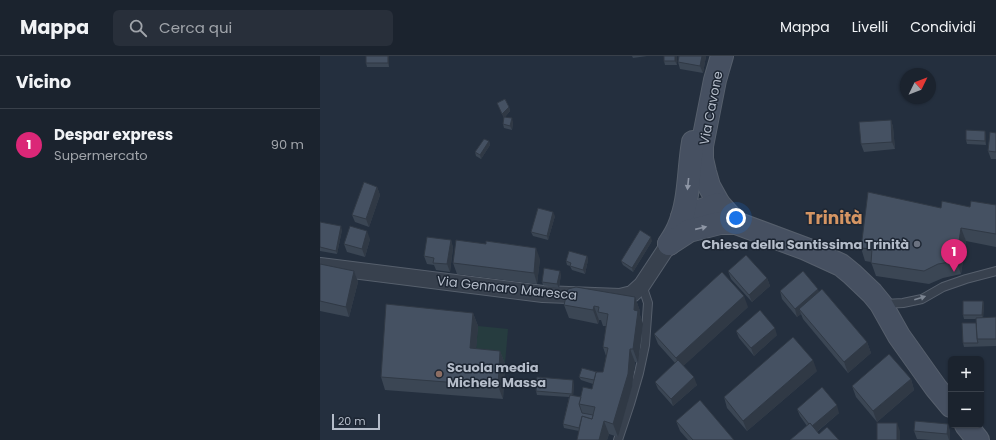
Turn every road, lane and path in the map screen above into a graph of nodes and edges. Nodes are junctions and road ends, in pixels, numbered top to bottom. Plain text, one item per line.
1 (722, 56) edge
2 (715, 80) junction
3 (719, 204) junction
4 (682, 217) junction
5 (736, 223) junction
6 (669, 244) junction
7 (320, 266) edge
8 (996, 271) edge
9 (642, 285) junction
10 (881, 304) junction
11 (948, 402) edge
12 (968, 428) edge
13 (618, 440) edge
14 (978, 440) edge

1 - 2 main road, Via Cavone
2 - 3 main road, Via Cavone
2 -> 4 main road
3 - 4 main road
3 - 5 main road
4 - 6 main road
6 -> 5 main road
5 - 10 main road
6 - 9 street, Via Gennaro Maresca
7 - 9 street, Via Gennaro Maresca
10 -> 8 lane
9 - 13 lane
10 - 11 main road
12 - 14 main road

